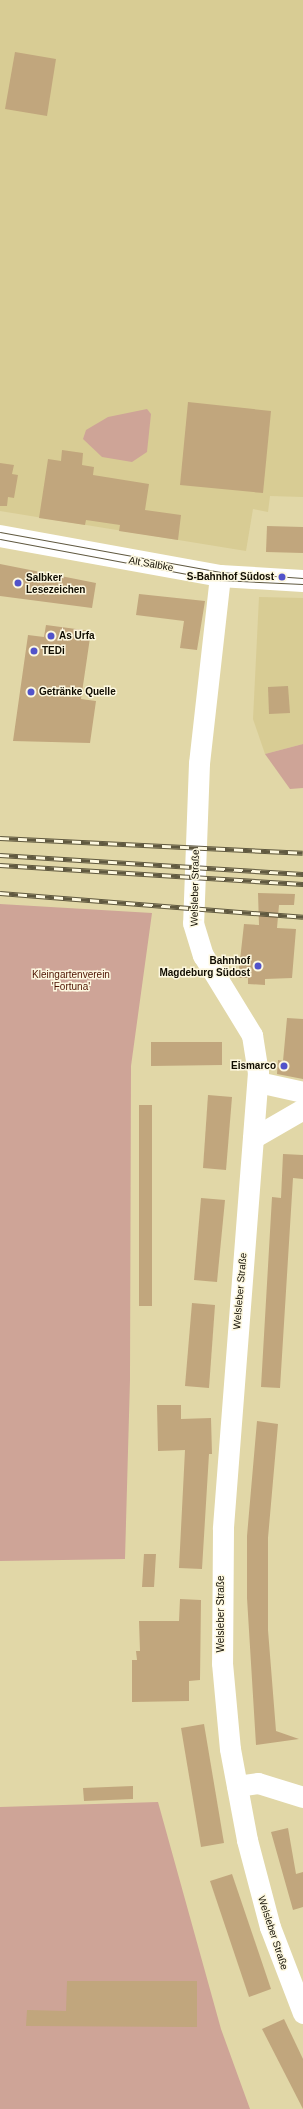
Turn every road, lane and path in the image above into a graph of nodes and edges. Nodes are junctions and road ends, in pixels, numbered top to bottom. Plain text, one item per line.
1 (0, 536) edge
2 (220, 576) junction
3 (303, 581) edge
4 (258, 1082) junction
5 (303, 1092) edge
6 (303, 1109) edge
7 (253, 1138) junction
8 (237, 1786) junction
9 (303, 1797) edge
10 (303, 2013) edge

1 - 2 main road, Alt Salbke
2 - 3 main road, Alt Salbke
2 - 4 street, Welsleber Straße
4 - 5 street
4 - 7 street, Welsleber Straße
6 - 7 street
7 - 8 street, Welsleber Straße
8 - 9 street
8 - 10 street, Welsleber Straße

